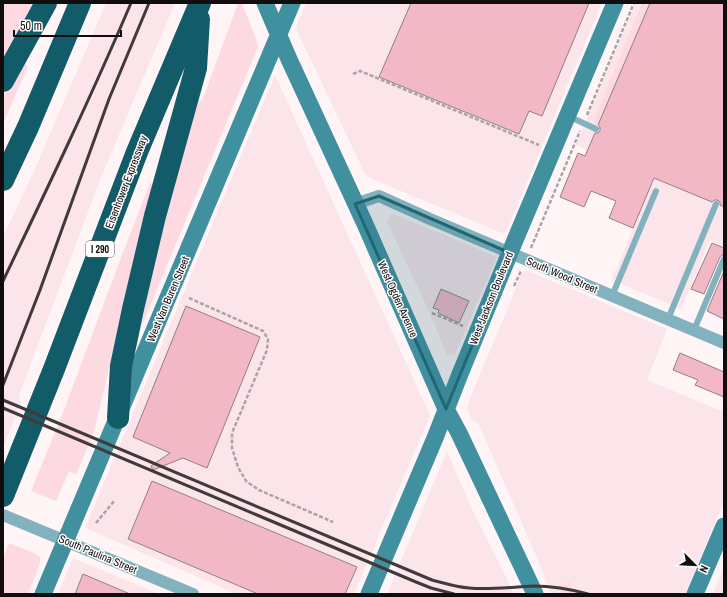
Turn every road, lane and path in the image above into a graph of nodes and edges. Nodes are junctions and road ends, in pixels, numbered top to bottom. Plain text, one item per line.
1 (46, 3) edge
2 (80, 3) edge
3 (200, 3) edge
4 (266, 3) edge
5 (292, 3) edge
6 (615, 3) edge
7 (279, 34) junction
8 (353, 74) dead end
9 (3, 81) edge
10 (568, 116) junction
11 (596, 129) dead end
12 (540, 145) dead end
13 (3, 180) edge
14 (656, 190) dead end
15 (355, 204) junction
16 (716, 204) dead end
17 (510, 253) junction
18 (724, 259) edge
19 (612, 296) junction
20 (189, 298) dead end
21 (432, 313) dead end
22 (668, 319) junction
23 (464, 326) dead end
24 (694, 330) junction
25 (724, 343) edge
26 (446, 409) junction
27 (118, 418) junction
28 (3, 496) edge
29 (115, 500) dead end
30 (3, 515) edge
31 (333, 522) dead end
32 (96, 524) dead end
33 (724, 526) edge
34 (66, 541) junction
35 (43, 594) edge
36 (193, 594) edge
37 (369, 594) edge
38 (535, 594) edge
39 (695, 594) edge

1 - 9 highway
2 - 13 highway
3 - 27 highway
3 - 28 highway, Eisenhower Expressway / I 290
4 - 7 street, West Ogden Avenue
5 - 7 street, West Van Buren Street
6 - 10 street, West Jackson Boulevard
7 - 15 street, West Ogden Avenue
7 - 27 street, West Van Buren Street
8 - 12 path
10 - 11 lane
10 - 17 street, West Jackson Boulevard
14 - 19 lane
15 - 17 street, South Wood Street
15 - 26 street, West Ogden Avenue
16 - 22 lane
17 - 19 street, South Wood Street
17 - 26 street, West Jackson Boulevard
18 - 24 lane
19 - 22 street, South Wood Street
20 - 31 path
21 - 23 path
22 - 24 street, South Wood Street
24 - 25 street, South Wood Street
26 - 37 street, West Jackson Boulevard
26 - 38 street, West Ogden Avenue
27 - 34 street, West Van Buren Street
29 - 32 path
30 - 34 street, South Paulina Street
33 - 39 street
34 - 35 street, West Van Buren Street
34 - 36 street, South Paulina Street

